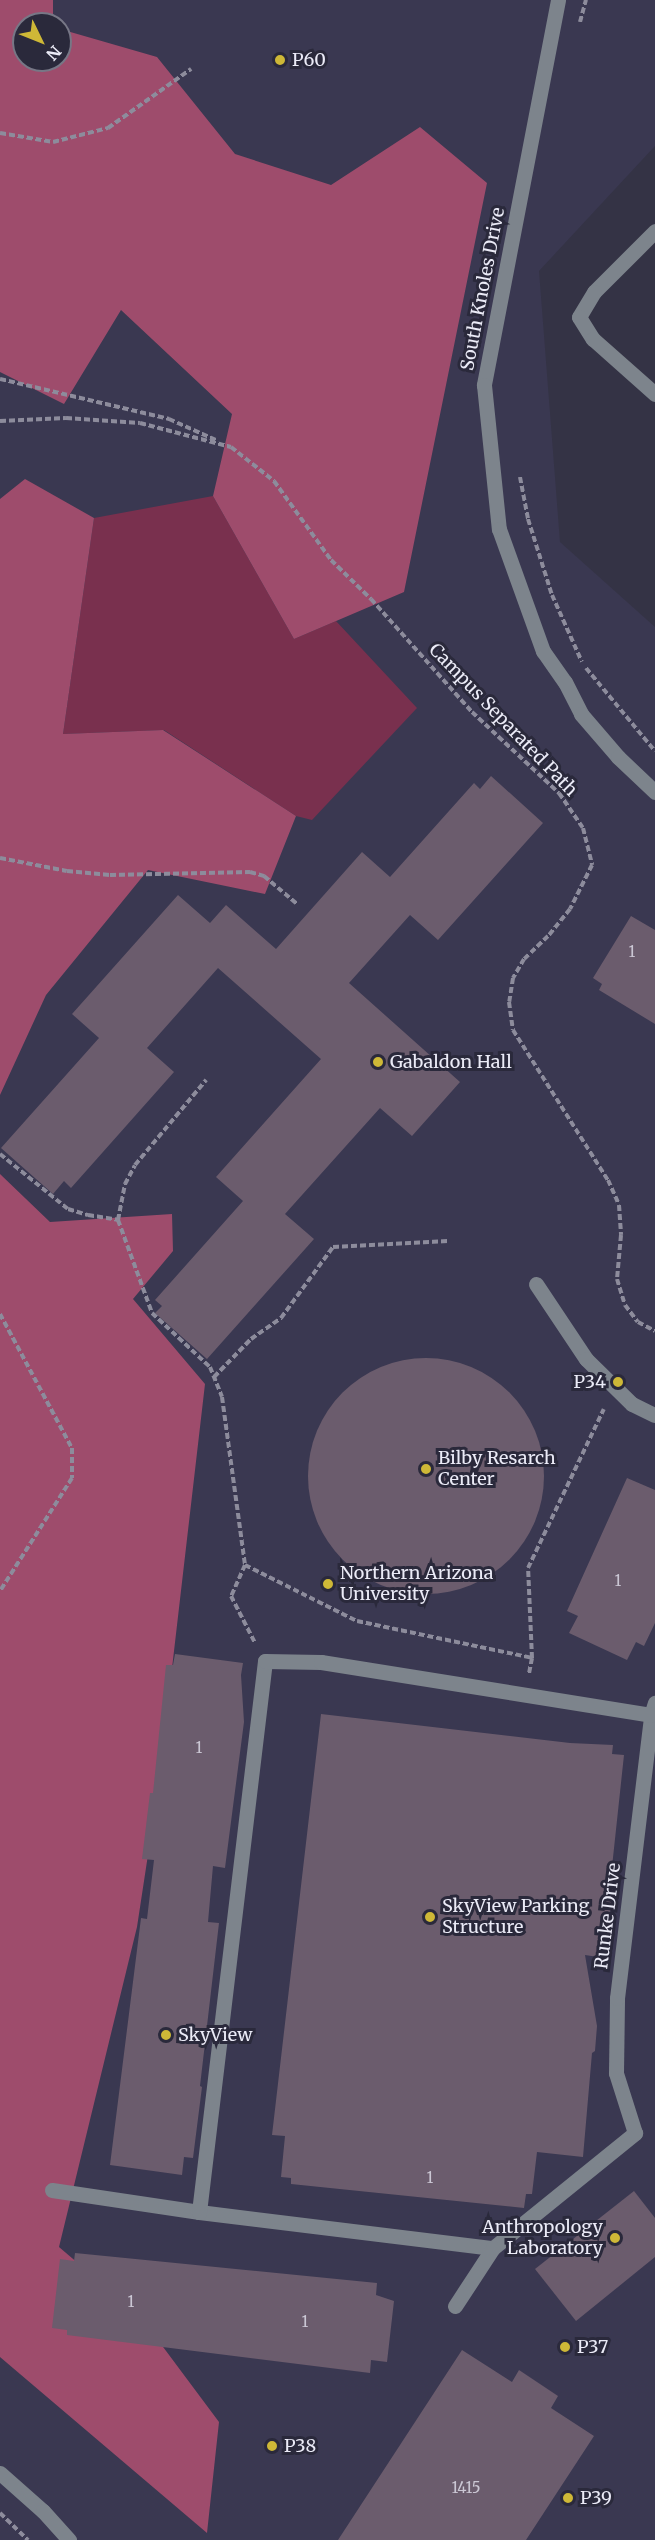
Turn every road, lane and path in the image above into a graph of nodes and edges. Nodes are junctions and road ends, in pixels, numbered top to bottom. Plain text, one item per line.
1 (558, 0) edge
2 (585, 0) edge
3 (578, 33) dead end
4 (191, 69) dead end
5 (0, 133) edge
6 (655, 231) edge
7 (0, 379) edge
8 (655, 394) edge
9 (0, 421) edge
10 (231, 447) junction
11 (519, 475) dead end
12 (655, 751) edge
13 (655, 792) edge
14 (0, 858) edge
15 (297, 904) dead end
16 (206, 1080) dead end
17 (0, 1154) edge
18 (118, 1220) junction
19 (448, 1241) dead end
20 (536, 1284) dead end
21 (0, 1314) edge
22 (655, 1331) edge
23 (214, 1377) junction
24 (614, 1387) junction
25 (655, 1415) edge
26 (245, 1565) junction
27 (0, 1591) edge
28 (532, 1659) junction
29 (265, 1661) junction
30 (525, 1695) junction
31 (653, 1709) edge
32 (52, 2190) dead end
33 (199, 2212) junction
34 (493, 2248) junction
35 (455, 2306) dead end
36 (0, 2473) edge
37 (0, 2513) edge
38 (28, 2540) edge
39 (69, 2540) edge

1 - 13 street, South Knoles Drive
2 - 3 path
4 - 5 path
6 - 8 street
7 - 10 path, Campus Separated Path
9 - 10 path, Campus Separated Path
10 - 22 path, Campus Separated Path
11 - 12 path
14 - 15 path
16 - 18 path
17 - 18 path
18 - 23 path
19 - 23 path
20 - 24 street
21 - 27 path
23 - 26 path
24 - 25 street
24 - 28 path
26 - 28 path
26 - 29 path
28 - 30 path
29 - 30 street
29 - 33 street
30 - 31 street
31 - 34 street, Runke Drive
32 - 33 street
33 - 34 street
34 - 35 street
36 - 39 street
37 - 38 path

